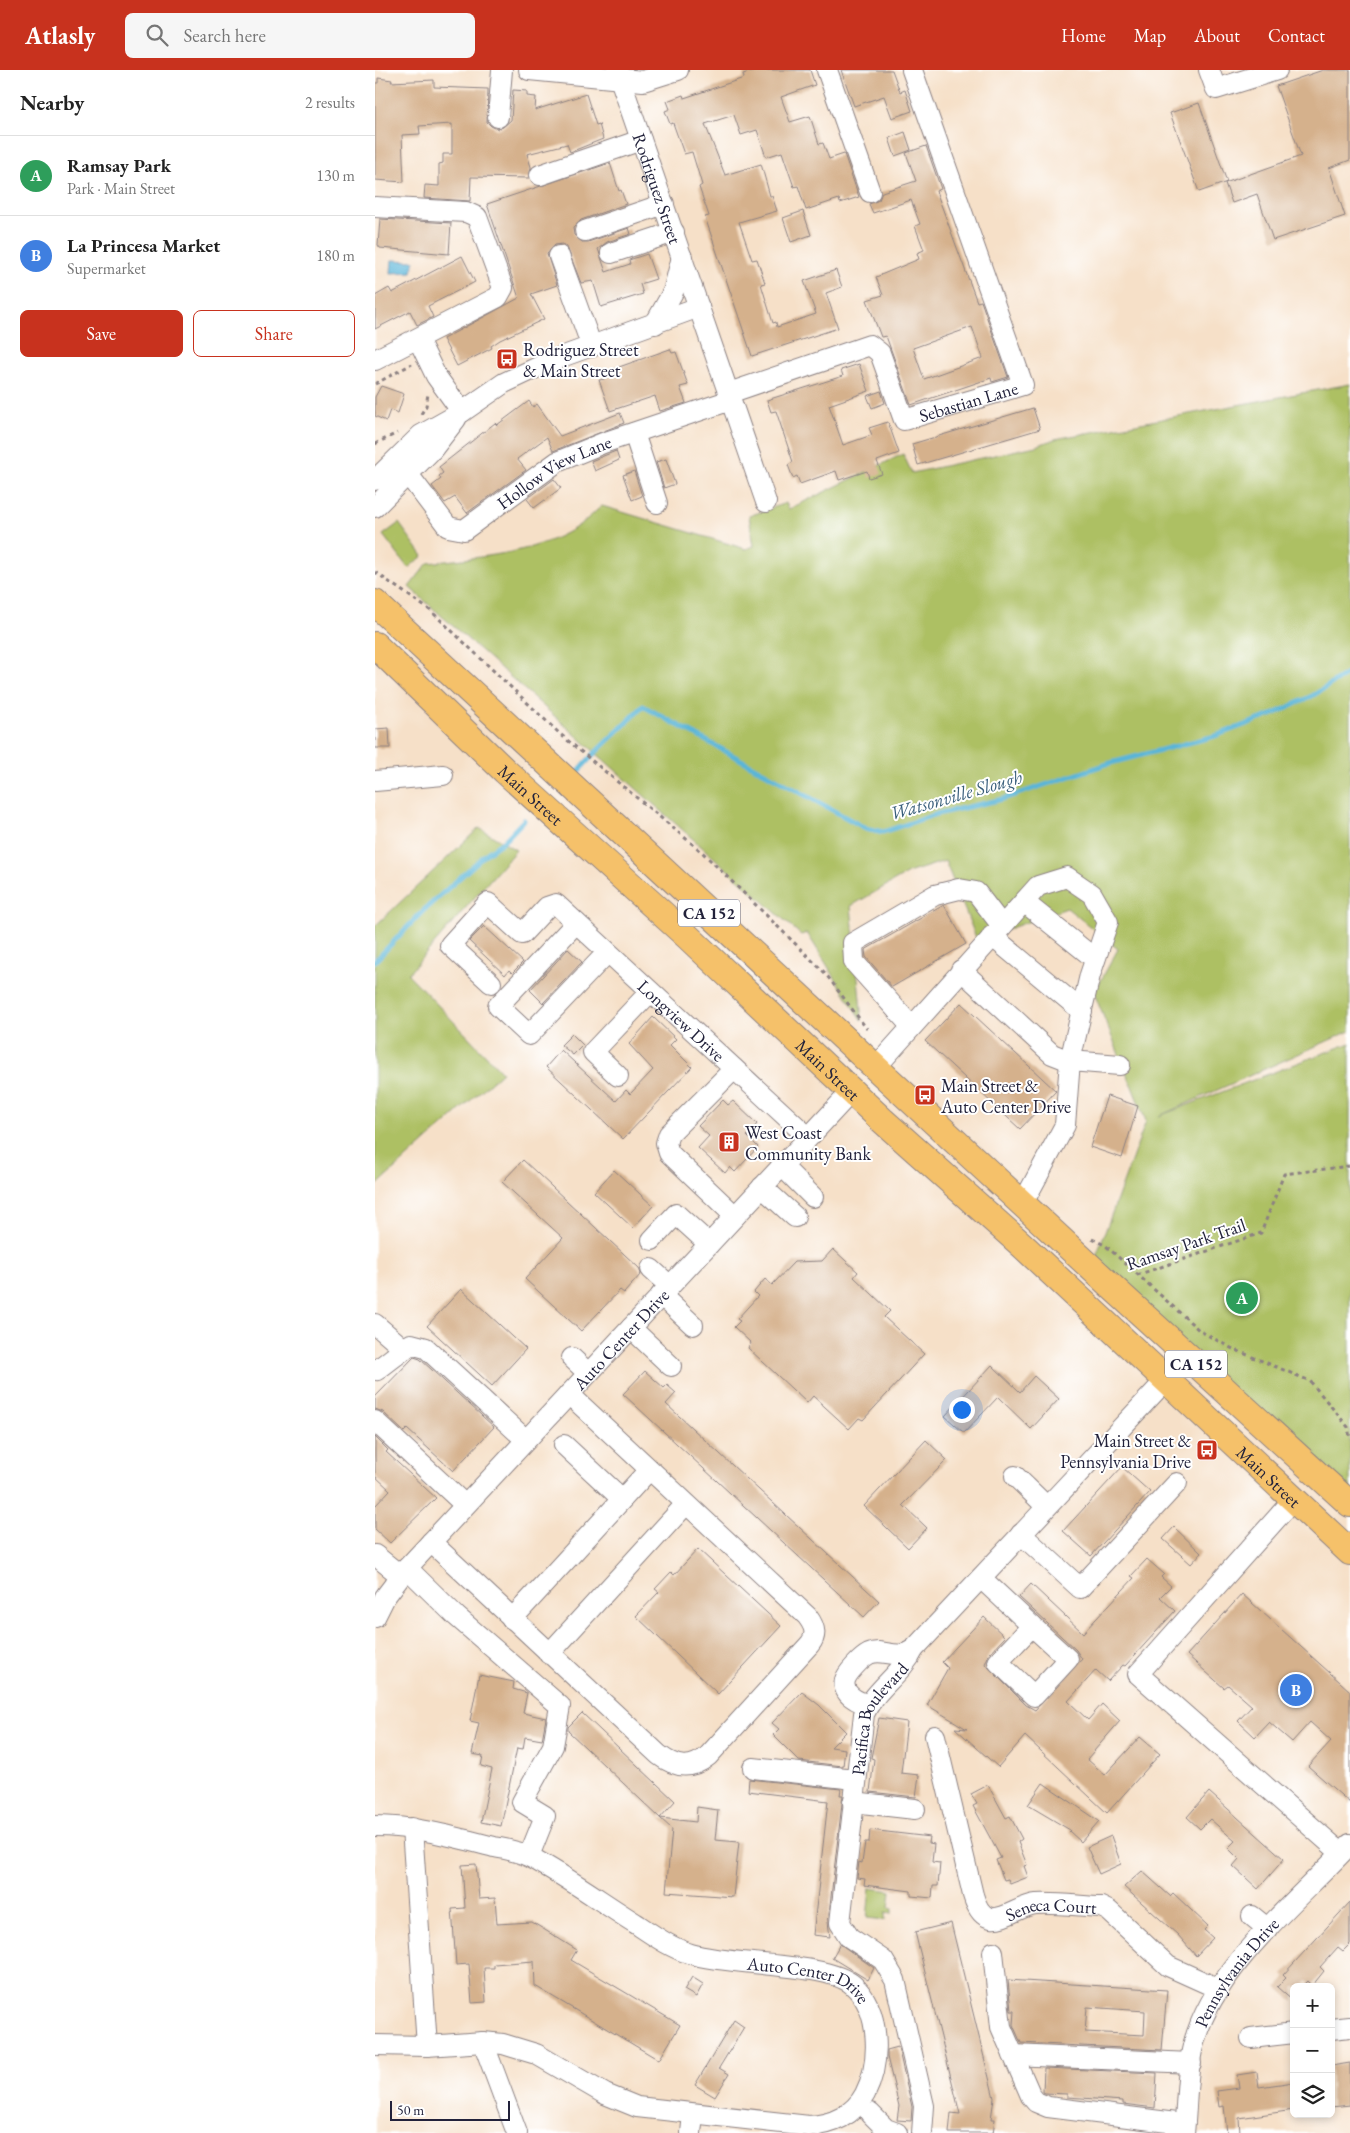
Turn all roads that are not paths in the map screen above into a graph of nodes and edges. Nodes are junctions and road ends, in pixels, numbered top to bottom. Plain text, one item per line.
1 (502, 70) edge
2 (529, 70) edge
3 (678, 70) edge
4 (827, 70) edge
5 (912, 70) edge
6 (1209, 70) edge
7 (1277, 70) edge
8 (619, 75) edge
9 (498, 117) dead end
10 (641, 140) junction
11 (540, 175) dead end
12 (870, 192) dead end
13 (664, 204) junction
14 (375, 206) edge
15 (585, 231) dead end
16 (674, 232) junction
17 (611, 253) dead end
18 (559, 256) dead end
19 (682, 256) junction
20 (699, 307) junction
21 (655, 324) junction
22 (418, 339) junction
23 (592, 347) junction
24 (375, 360) edge
25 (730, 396) junction
26 (462, 412) junction
27 (633, 433) junction
28 (407, 473) junction
29 (375, 480) edge
30 (766, 502) dead end
31 (657, 503) dead end
32 (375, 507) edge
33 (375, 603) edge
34 (375, 645) edge
35 (443, 775) dead end
36 (375, 781) edge
37 (1023, 902) junction
38 (576, 923) junction
39 (997, 931) junction
40 (607, 953) junction
41 (1095, 958) junction
42 (961, 970) junction
43 (491, 983) dead end
44 (650, 992) junction
45 (1082, 1010) junction
46 (911, 1026) junction
47 (1070, 1061) junction
48 (1120, 1065) dead end
49 (876, 1067) junction
50 (734, 1069) junction
51 (618, 1076) dead end
52 (852, 1091) junction
53 (807, 1136) junction
54 (781, 1165) junction
55 (762, 1187) junction
56 (813, 1197) dead end
57 (1023, 1203) junction
58 (735, 1216) junction
59 (795, 1217) dead end
60 (653, 1240) dead end
61 (709, 1244) junction
62 (651, 1268) dead end
63 (665, 1291) junction
64 (375, 1324) edge
65 (693, 1325) dead end
66 (631, 1328) junction
67 (404, 1349) junction
68 (572, 1358) dead end
69 (671, 1366) dead end
70 (375, 1369) edge
71 (588, 1373) junction
72 (1165, 1381) junction
73 (569, 1394) junction
74 (375, 1421) edge
75 (526, 1440) junction
76 (564, 1445) dead end
77 (649, 1470) junction
78 (1015, 1476) dead end
79 (1177, 1482) dead end
80 (622, 1499) junction
81 (1293, 1499) junction
82 (687, 1504) junction
83 (1350, 1504) edge
84 (465, 1505) junction
85 (1046, 1506) junction
86 (1021, 1534) junction
87 (431, 1542) junction
88 (1350, 1552) edge
89 (375, 1555) edge
90 (404, 1572) junction
91 (981, 1578) junction
92 (375, 1617) edge
93 (512, 1619) junction
94 (1032, 1626) dead end
95 (914, 1649) junction
96 (549, 1654) junction
97 (863, 1706) junction
98 (935, 1736) dead end
99 (753, 1768) dead end
100 (855, 1779) junction
101 (853, 1802) junction
102 (915, 1809) dead end
103 (375, 1826) edge
104 (412, 1828) junction
105 (1346, 1848) edge
106 (529, 1856) junction
107 (1252, 1916) dead end
108 (1267, 1930) junction
109 (993, 1952) dead end
110 (1219, 1989) junction
111 (1350, 2027) edge
112 (1335, 2029) edge
113 (1290, 2033) edge
114 (1251, 2038) dead end
115 (483, 2042) junction
116 (375, 2045) edge
117 (427, 2046) junction
118 (1013, 2055) junction
119 (1191, 2063) junction
120 (870, 2113) dead end
121 (692, 2123) edge
122 (837, 2127) edge
123 (1184, 2129) edge
124 (517, 2133) edge
125 (897, 2133) edge
126 (922, 2133) edge

1 - 9 street
2 - 8 street
3 - 8 street
4 - 12 street
5 - 25 street, Sebastian Lane
6 - 7 street
8 - 10 street, Rodriguez Street
10 - 11 street
10 - 13 street, Rodriguez Street
13 - 15 street
13 - 16 street, Rodriguez Street
14 - 22 street
16 - 17 street
16 - 19 street, Rodriguez Street
18 - 23 street
19 - 20 street, Rodriguez Street
19 - 21 street
20 - 21 street
20 - 25 street, Rodriguez Street
21 - 23 street
22 - 24 street
22 - 26 street
23 - 26 street
25 - 27 street, Hollow View Lane
25 - 30 street, Rodriguez Street
26 - 28 street
26 - 29 street
27 - 28 street, Hollow View Lane
27 - 31 street
28 - 32 street
33 - 49 main road, Main Street / CA 152
34 - 52 main road, Main Street / CA 152
35 - 36 street
37 - 39 street
37 - 41 street
37 - 41 street
38 - 40 street, Longview Drive
38 - 40 street
38 - 43 street, Longview Drive
39 - 42 street
39 - 45 street
39 - 46 street
40 - 44 street, Longview Drive
41 - 45 street
42 - 46 street
42 - 47 street
44 - 50 street, Longview Drive
44 - 51 street
45 - 47 street
46 - 49 street
47 - 48 street
47 - 57 street
49 - 52 main road, Auto Center Drive
49 - 57 main road, Main Street / CA 152
50 - 53 street, Longview Drive
50 - 58 street
52 - 53 street, Auto Center Drive
52 - 72 main road, Main Street / CA 152
53 - 54 street, Auto Center Drive
54 - 55 street, Auto Center Drive
54 - 56 street
55 - 58 street, Auto Center Drive
55 - 59 street
57 - 83 main road, Main Street / CA 152
58 - 61 street, Auto Center Drive
60 - 61 street
61 - 63 street, Auto Center Drive
62 - 63 street
63 - 65 street
63 - 66 street, Auto Center Drive
64 - 67 street
66 - 69 street
66 - 71 street, Auto Center Drive
67 - 70 street
67 - 75 street
68 - 71 street
71 - 73 street, Auto Center Drive
72 - 81 main road, Main Street / CA 152
72 - 85 street, Pacifica Boulevard
73 - 75 street, Auto Center Drive
73 - 77 street
74 - 84 street
75 - 84 street, Auto Center Drive
76 - 80 street
77 - 80 street
77 - 82 street
78 - 85 street
79 - 86 street
80 - 93 street
81 - 88 main road, Main Street / CA 152
81 - 105 street
82 - 96 street
82 - 96 street
84 - 87 street, Auto Center Drive
85 - 86 street, Pacifica Boulevard
86 - 91 street, Pacifica Boulevard
87 - 90 street, Auto Center Drive
87 - 93 street
89 - 90 street
90 - 92 street, Auto Center Drive
90 - 106 street
91 - 94 street
91 - 95 street, Pacifica Boulevard
93 - 96 street
95 - 97 street, Pacifica Boulevard
95 - 97 street
97 - 100 street, Pacifica Boulevard
98 - 110 street, Seneca Court
99 - 100 street
100 - 101 street, Pacifica Boulevard
101 - 102 street
101 - 126 street, Pacifica Boulevard
103 - 104 street, Auto Center Drive
104 - 106 street, Auto Center Drive
104 - 117 street
105 - 108 street, Pennsylvania Drive
106 - 122 street, Auto Center Drive
107 - 108 street
108 - 110 street, Pennsylvania Drive
109 - 118 street
110 - 119 street, Pennsylvania Drive
111 - 112 street
113 - 114 street
115 - 117 street, Auto Center Drive
115 - 121 street, Auto Center Drive
115 - 124 street
116 - 117 street, Auto Center Drive
118 - 119 street
118 - 123 street
119 - 123 street, Pennsylvania Drive
120 - 125 street
121 - 122 street, Auto Center Drive

